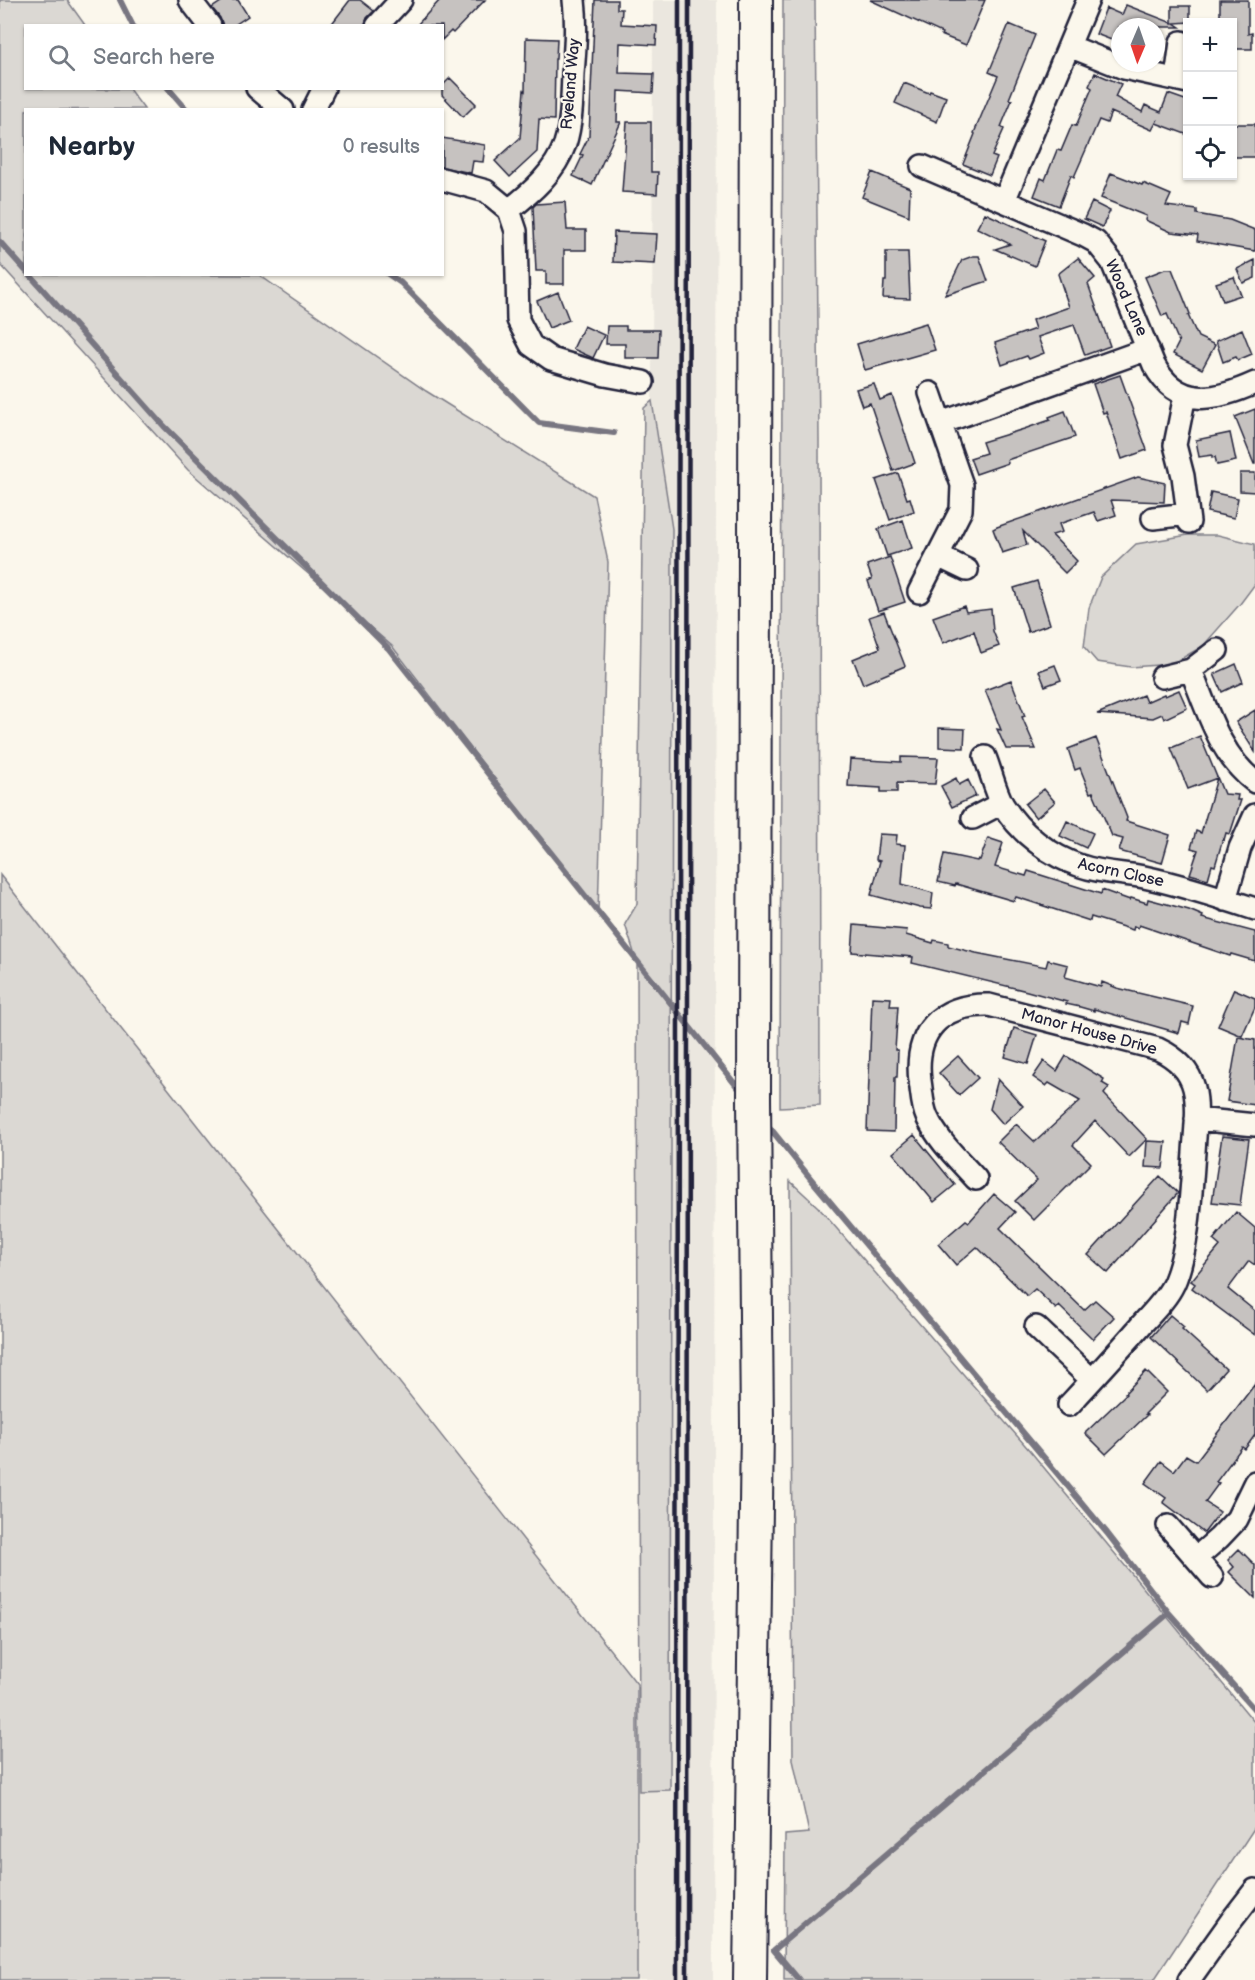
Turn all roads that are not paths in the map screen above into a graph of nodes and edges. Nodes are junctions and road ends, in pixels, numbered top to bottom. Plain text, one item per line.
1 (190, 0) edge
2 (574, 0) edge
3 (756, 0) edge
4 (1088, 0) edge
5 (392, 3) edge
6 (208, 24) edge
7 (378, 24) edge
8 (1181, 42) dead end
9 (1069, 46) junction
10 (1182, 81) edge
11 (259, 90) edge
12 (323, 90) edge
13 (282, 108) edge
14 (314, 108) edge
15 (921, 166) dead end
16 (444, 180) edge
17 (1004, 201) junction
18 (509, 210) junction
19 (1149, 349) junction
20 (643, 382) dead end
21 (1255, 383) edge
22 (930, 393) dead end
23 (1185, 395) junction
24 (941, 423) junction
25 (1153, 518) dead end
26 (938, 556) junction
27 (966, 570) dead end
28 (919, 592) dead end
29 (1217, 650) dead end
30 (1191, 670) junction
31 (1162, 677) dead end
32 (986, 757) dead end
33 (1255, 782) edge
34 (1002, 803) junction
35 (1255, 815) edge
36 (974, 818) dead end
37 (1225, 900) junction
38 (1255, 909) edge
39 (1196, 1119) junction
40 (1255, 1125) edge
41 (976, 1179) dead end
42 (1036, 1328) dead end
43 (1092, 1380) junction
44 (1069, 1405) dead end
45 (1255, 1482) edge
46 (1168, 1526) dead end
47 (1196, 1558) junction
48 (1212, 1577) dead end
49 (1255, 1890) edge
50 (750, 1980) edge
51 (1190, 1980) edge

1 - 6 street
2 - 18 street, Ryeland Way
3 - 50 highway
4 - 9 street
5 - 7 street
8 - 10 street
9 - 10 street
9 - 17 street
11 - 13 street
12 - 14 street
15 - 17 street, Wood Lane
16 - 18 street
17 - 19 street, Wood Lane
18 - 20 street
19 - 23 street, Wood Lane
19 - 24 street, Wood Lane
21 - 23 street
22 - 24 street
23 - 25 street
24 - 26 street
26 - 27 street
26 - 28 street
29 - 30 street
30 - 31 street
30 - 33 street
32 - 34 street, Acorn Close
34 - 36 street
34 - 37 street, Acorn Close
35 - 37 street
37 - 38 street, Acorn Close
39 - 40 street
39 - 41 street, Manor House Drive
39 - 43 street, Manor House Drive
42 - 43 street
43 - 44 street, Manor House Drive
45 - 47 street
46 - 47 street
47 - 48 street
49 - 51 street

